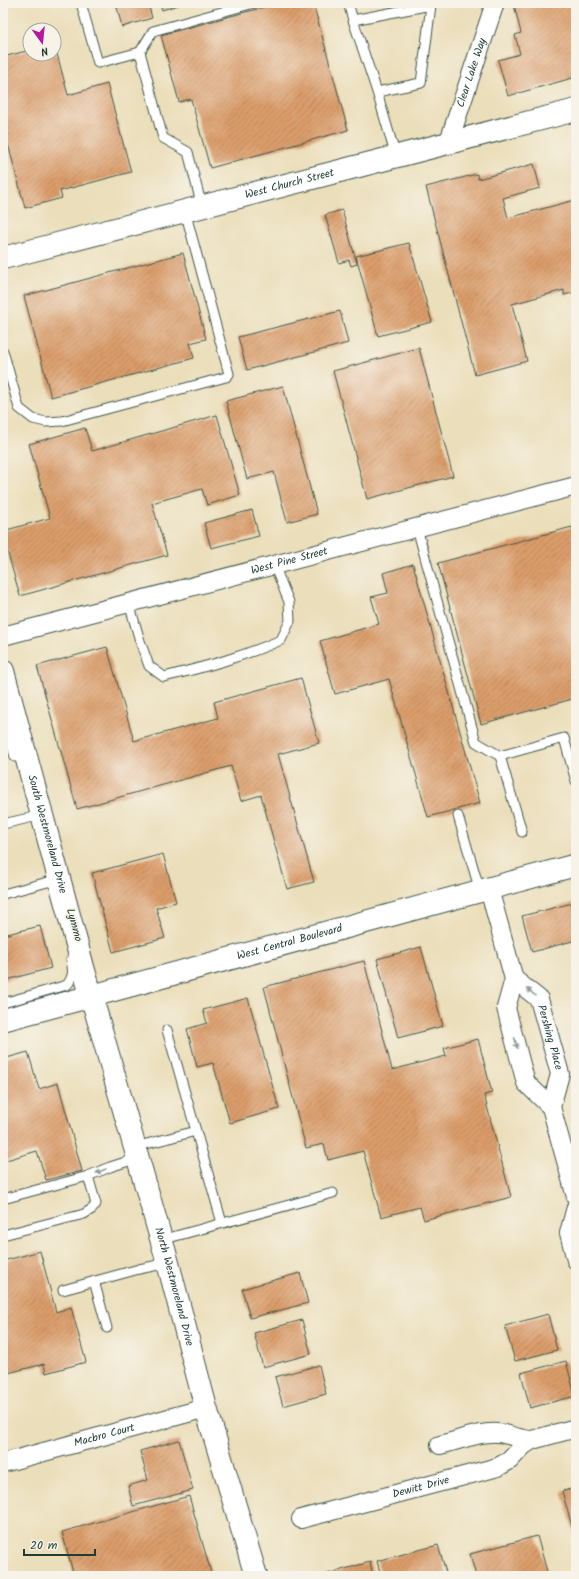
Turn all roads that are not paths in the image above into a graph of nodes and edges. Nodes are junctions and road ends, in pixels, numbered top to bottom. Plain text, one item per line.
1 (81, 3) edge
2 (254, 3) edge
3 (348, 3) edge
4 (495, 3) edge
5 (353, 20) junction
6 (140, 52) junction
7 (377, 92) junction
8 (576, 110) edge
9 (448, 144) junction
10 (396, 157) junction
11 (194, 209) junction
12 (3, 258) edge
13 (3, 351) edge
14 (576, 486) edge
15 (417, 528) junction
16 (274, 565) junction
17 (129, 603) junction
18 (3, 636) edge
19 (3, 672) edge
20 (3, 714) edge
21 (500, 756) junction
22 (17, 766) dead end
23 (576, 781) edge
24 (458, 816) dead end
25 (34, 817) junction
26 (3, 824) edge
27 (522, 832) dead end
28 (576, 865) edge
29 (52, 881) junction
30 (484, 890) junction
31 (3, 894) edge
32 (67, 948) dead end
33 (514, 979) junction
34 (92, 997) junction
35 (3, 1003) edge
36 (3, 1020) edge
37 (167, 1030) dead end
38 (550, 1107) junction
39 (196, 1131) junction
40 (136, 1153) junction
41 (88, 1176) junction
42 (333, 1193) dead end
43 (576, 1197) edge
44 (3, 1199) edge
45 (576, 1207) edge
46 (222, 1223) junction
47 (3, 1235) edge
48 (161, 1240) junction
49 (576, 1260) edge
50 (168, 1263) junction
51 (94, 1281) junction
52 (63, 1290) dead end
53 (107, 1328) dead end
54 (206, 1408) junction
55 (576, 1428) edge
56 (532, 1440) junction
57 (440, 1445) dead end
58 (3, 1463) edge
59 (301, 1519) dead end
60 (256, 1576) edge

1 - 6 lane
2 - 6 lane
3 - 5 lane
4 - 9 street, Clear Lake Way
5 - 7 lane
5 - 7 lane
6 - 11 lane
7 - 10 lane
8 - 9 street, West Church Street
9 - 10 street, West Church Street
10 - 11 street, West Church Street
11 - 12 street, West Church Street
11 - 13 lane
14 - 15 street, West Pine Street
15 - 16 street, West Pine Street
15 - 21 lane
16 - 17 street, West Pine Street
16 - 17 lane
17 - 18 street, West Pine Street
19 - 25 street, South Westmoreland Drive
20 - 22 lane
21 - 23 lane
21 - 27 lane
24 - 30 lane
25 - 26 lane
25 - 29 street, South Westmoreland Drive
28 - 30 street, West Central Boulevard
29 - 31 lane
29 - 34 street, South Westmoreland Drive
30 - 33 street
30 - 34 street, West Central Boulevard
32 - 35 lane, Lymmo
33 -> 38 street
38 -> 33 street, Pershing Place
34 - 36 street, West Central Boulevard
34 - 40 street, North Westmoreland Drive
37 - 39 lane
38 - 43 street
39 - 40 lane
39 - 46 lane
40 -> 41 lane
40 - 48 street, North Westmoreland Drive
41 - 44 lane
41 - 47 lane
42 - 46 lane
45 - 49 street
46 - 48 lane
48 - 50 street, North Westmoreland Drive
50 - 51 lane
50 - 54 street, North Westmoreland Drive
51 - 52 lane
51 - 53 lane
54 - 58 street, Macbro Court
54 - 60 street, North Westmoreland Drive
55 - 56 street, Dewitt Drive
56 - 57 street, Dewitt Drive
56 - 59 street, Dewitt Drive

